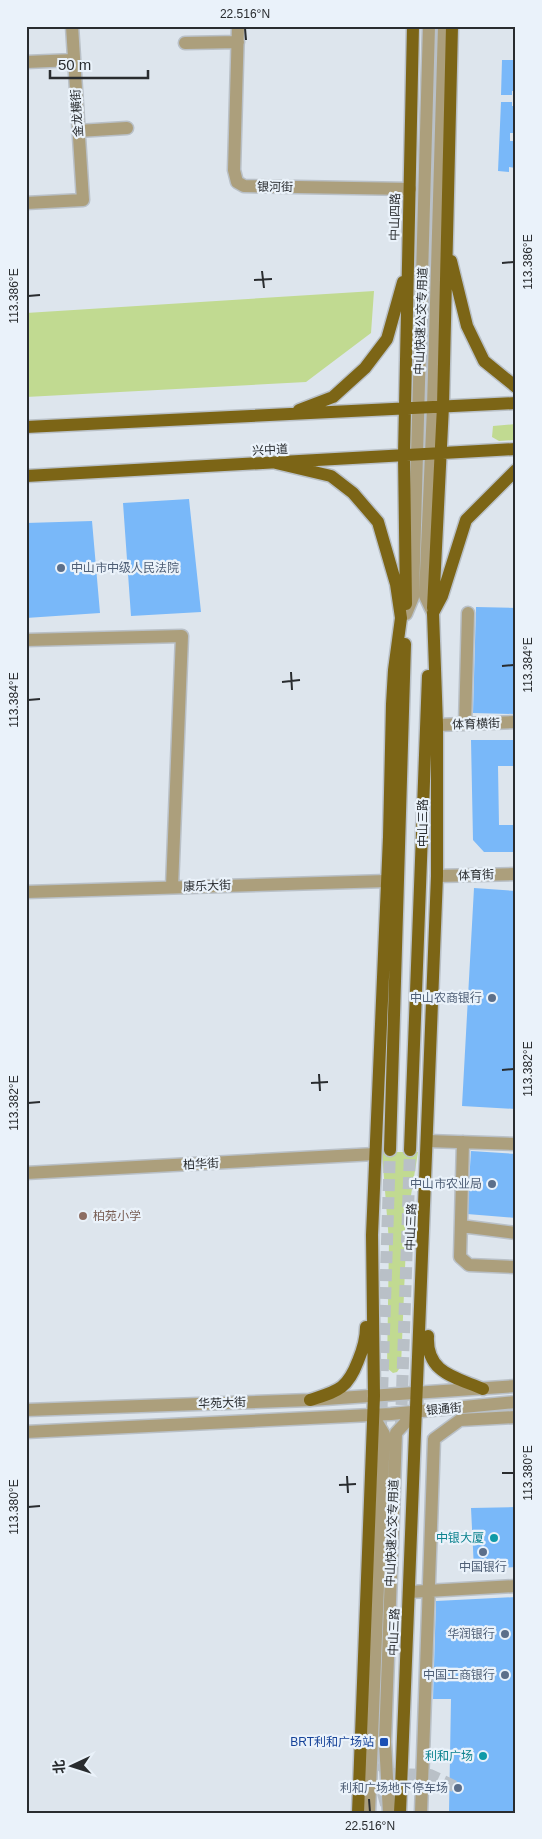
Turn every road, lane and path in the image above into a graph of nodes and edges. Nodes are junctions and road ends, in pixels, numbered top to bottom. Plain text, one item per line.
1 (72, 26) edge
2 (238, 26) edge
3 (413, 26) edge
4 (429, 26) edge
5 (444, 26) edge
6 (452, 26) edge
7 (238, 42) junction
8 (185, 43) dead end
9 (74, 60) junction
10 (26, 62) edge
11 (127, 128) dead end
12 (78, 131) junction
13 (410, 189) junction
14 (26, 204) edge
15 (447, 246) junction
16 (408, 266) junction
17 (516, 387) edge
18 (516, 403) edge
19 (438, 406) junction
20 (405, 408) junction
21 (419, 408) junction
22 (289, 414) junction
23 (26, 427) edge
24 (516, 449) edge
25 (436, 453) junction
26 (410, 455) junction
27 (276, 463) junction
28 (516, 470) edge
29 (26, 476) edge
30 (433, 613) junction
31 (468, 613) dead end
32 (404, 616) junction
33 (26, 640) edge
34 (516, 722) edge
35 (465, 724) junction
36 (436, 725) junction
37 (516, 874) edge
38 (437, 876) junction
39 (387, 881) junction
40 (172, 887) junction
41 (26, 892) edge
42 (428, 1141) junction
43 (463, 1142) junction
44 (516, 1144) edge
45 (390, 1150) tunnel mouth
46 (410, 1150) tunnel mouth
47 (375, 1154) junction
48 (26, 1173) edge
49 (461, 1226) junction
50 (516, 1233) edge
51 (372, 1235) junction
52 (424, 1236) junction
53 (516, 1268) edge
54 (516, 1386) edge
55 (483, 1389) junction
56 (417, 1392) junction
57 (374, 1396) junction
58 (310, 1400) junction
59 (516, 1402) edge
60 (26, 1410) edge
61 (416, 1412) junction
62 (372, 1414) junction
63 (516, 1417) edge
64 (26, 1432) edge
65 (516, 1586) edge
66 (428, 1591) junction
67 (409, 1592) junction
68 (405, 1692) junction
69 (425, 1694) junction
70 (358, 1813) edge
71 (370, 1813) edge
72 (389, 1813) edge
73 (400, 1813) edge
74 (421, 1813) edge

1 - 9 street, 金龙横街
2 - 7 street, 银河街
3 - 13 main road, 中山四路
4 - 21 street, 中山快速公交专用道
5 - 19 street, 中山快速公交专用道
6 - 15 main road
7 - 8 street
7 - 13 street, 银河街
9 - 10 street
9 - 12 street, 金龙横街
11 - 12 street
12 - 14 street, 金龙横街
13 - 16 main road, 中山四路
15 - 17 main road
15 - 19 main road
16 - 20 main road, 中山四路
16 - 22 main road
18 - 19 main road
19 - 21 main road
19 - 25 main road, 中山三路
20 - 21 main road
20 - 22 main road
20 - 26 main road, 中山四路
21 - 26 street, 中山快速公交专用道
22 - 23 main road
24 - 25 main road, 兴中道
25 - 26 main road, 兴中道
25 - 30 main road, 中山三路
26 - 27 main road, 兴中道
26 - 32 main road, 中山三路
27 - 29 main road, 兴中道
27 - 32 main road
28 - 30 main road
30 - 36 main road, 中山三路
30 - 46 main road, 中山三路
31 - 35 street
32 - 39 main road, 中山三路
32 - 45 main road, 中山三路
33 - 40 street
34 - 35 street, 体育横街
35 - 36 street, 体育横街
36 - 38 main road, 中山三路
37 - 38 street, 体育街
38 - 42 main road, 中山三路
39 - 40 street, 康乐大街
39 - 47 main road, 中山三路
40 - 41 street, 康乐大街
42 - 43 street
42 - 52 main road, 中山三路
43 - 44 street
43 - 49 street
47 - 48 street, 柏华街
47 - 51 main road, 中山三路
49 - 50 street
49 - 53 street
51 - 57 main road, 中山三路
51 - 58 main road
52 - 55 main road
52 - 56 main road, 中山三路
54 - 55 street, 华苑大街
55 - 56 street, 华苑大街
56 - 57 street, 华苑大街
56 - 61 main road, 中山三路
57 - 58 street, 华苑大街
57 - 62 main road, 中山三路
58 - 60 street, 华苑大街
59 - 61 street, 银通街
61 - 62 street, 银通街
61 - 67 main road, 中山三路
61 - 72 street, 中山快速公交专用道
62 - 64 street, 华苑大街
62 - 70 main road, 中山三路
62 - 71 street, 中山快速公交专用道
63 - 66 street
65 - 66 street
66 - 67 street
66 - 69 street
67 - 68 main road, 中山三路
68 - 69 street
68 - 73 main road, 中山三路
69 - 74 street

